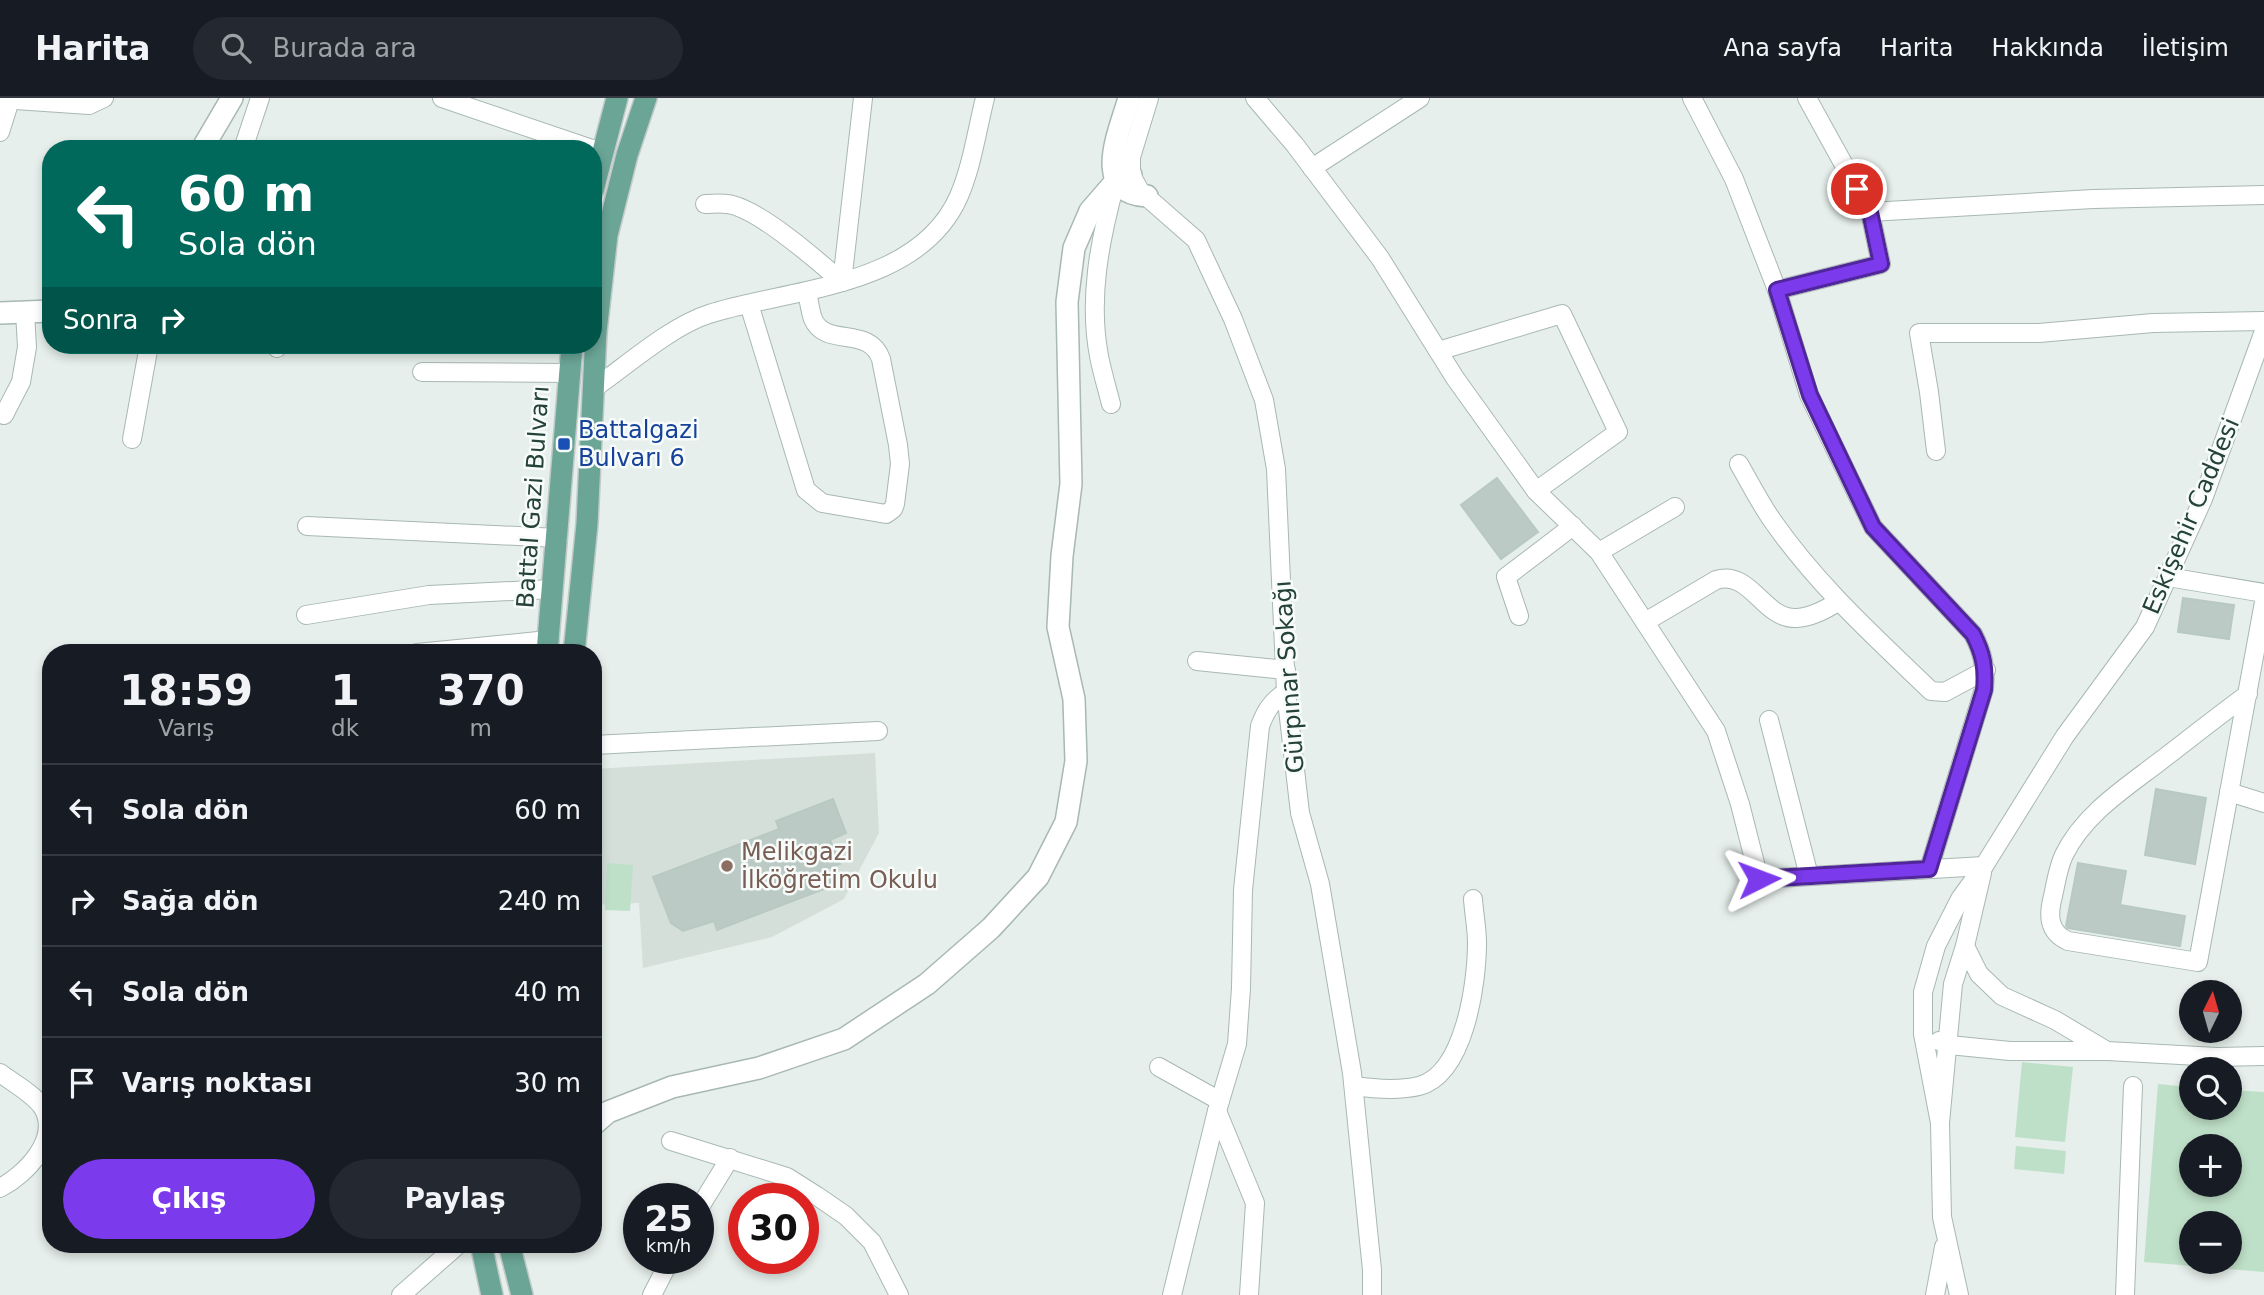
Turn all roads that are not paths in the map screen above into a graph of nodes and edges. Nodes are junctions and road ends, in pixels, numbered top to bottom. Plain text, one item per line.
1 (104, 98) edge
2 (232, 98) edge
3 (260, 98) edge
4 (442, 98) edge
5 (617, 98) edge
6 (646, 98) edge
7 (863, 98) edge
8 (985, 98) edge
9 (1129, 98) edge
10 (1149, 98) edge
11 (1255, 98) edge
12 (1420, 98) edge
13 (1692, 98) edge
14 (1807, 98) edge
15 (5, 99) edge
16 (0, 132) edge
17 (207, 140) edge
18 (246, 140) edge
19 (566, 140) edge
20 (600, 140) edge
21 (1312, 168) junction
22 (1123, 178) junction
23 (2264, 195) edge
24 (1147, 196) joint
25 (705, 204) dead end
26 (1870, 212) junction
27 (602, 279) edge
28 (842, 282) junction
29 (1777, 290) junction
30 (807, 292) junction
31 (749, 304) junction
32 (42, 311) edge
33 (25, 312) junction
34 (0, 313) edge
35 (2264, 321) edge
36 (2264, 331) edge
37 (1438, 351) junction
38 (147, 354) edge
39 (571, 354) edge
40 (595, 354) edge
41 (422, 372) dead end
42 (569, 373) junction
43 (593, 389) junction
44 (1111, 404) dead end
45 (4, 415) dead end
46 (132, 439) dead end
47 (1936, 451) dead end
48 (1739, 464) dead end
49 (1536, 491) junction
50 (1675, 507) dead end
51 (307, 526) dead end
52 (1573, 526) junction
53 (558, 538) junction
54 (1599, 552) junction
55 (2168, 577) junction
56 (553, 589) junction
57 (2264, 593) edge
58 (1838, 602) junction
59 (2264, 602) edge
60 (306, 615) dead end
61 (1519, 616) dead end
62 (1645, 622) junction
63 (2261, 636) edge
64 (547, 644) edge
65 (574, 644) edge
66 (1197, 662) dead end
67 (1286, 670) junction
68 (1986, 670) junction
69 (1286, 692) junction
70 (2248, 694) junction
71 (1769, 720) dead end
72 (878, 731) dead end
73 (602, 745) edge
74 (2229, 792) junction
75 (2264, 803) edge
76 (1984, 866) junction
77 (1929, 869) junction
78 (1809, 876) junction
79 (1473, 899) dead end
80 (1965, 946) junction
81 (1923, 1034) junction
82 (1949, 1045) junction
83 (2108, 1051) junction
84 (2264, 1056) edge
85 (1159, 1067) dead end
86 (0, 1073) edge
87 (1354, 1086) junction
88 (2133, 1086) dead end
89 (1219, 1106) junction
90 (42, 1107) edge
91 (602, 1117) edge
92 (1940, 1124) junction
93 (671, 1141) dead end
94 (42, 1143) edge
95 (730, 1158) junction
96 (714, 1184) edge
97 (0, 1188) edge
98 (1946, 1236) junction
99 (448, 1253) edge
100 (483, 1253) edge
101 (512, 1253) edge
102 (663, 1274) edge
103 (401, 1295) edge
104 (492, 1295) edge
105 (522, 1295) edge
106 (652, 1295) edge
107 (899, 1295) edge
108 (1172, 1295) edge
109 (1249, 1295) edge
110 (1372, 1295) edge
111 (1935, 1295) edge
112 (1959, 1295) edge
113 (2125, 1295) edge

1 - 15 street
2 - 17 street
3 - 18 street
4 - 19 street
5 - 20 main road
6 - 27 main road
7 - 28 street
8 - 28 street
9 - 22 street
10 - 22 street
11 - 21 street
12 - 21 street
13 - 29 street
14 - 26 street
15 - 16 street
21 - 37 street
22 - 24 street
22 - 44 street
22 - 91 street
23 - 26 street
24 - 67 street, Gürpınar Sokağı
25 - 28 street
26 - 29 street
28 - 30 street
29 - 68 street
30 - 31 street
30 - 31 street
31 - 43 street
32 - 33 street
33 - 34 street
33 - 45 street
35 - 47 street
36 - 55 street, Eskişehir Caddesi
37 - 49 street
37 - 49 street
38 - 46 street
39 - 42 main road, Battal Gazi Bulvarı
40 - 43 main road
41 - 42 street
42 - 53 main road, Battal Gazi Bulvarı
43 - 65 main road
48 - 58 street
49 - 52 street
50 - 54 street
51 - 53 street
52 - 54 street
52 - 61 street
53 - 56 main road, Battal Gazi Bulvarı
54 - 62 street
55 - 57 street
55 - 76 street, Eskişehir Caddesi
56 - 60 street
56 - 64 main road, Battal Gazi Bulvarı
58 - 62 street
58 - 68 street
59 - 63 street
62 - 78 street
63 - 70 street
66 - 67 street
67 - 69 street, Gürpınar Sokağı
68 - 77 street
69 - 87 street, Gürpınar Sokağı
69 - 89 street
70 - 74 street
70 - 74 street
71 - 78 street
72 - 73 street
74 - 75 street
76 - 77 street
76 - 80 street, Eskişehir Caddesi
76 - 81 street, Eskişehir Caddesi
77 - 78 street
79 - 87 street
80 - 82 street, Eskişehir Caddesi
80 - 83 street
81 - 82 street
81 - 92 street, Eskişehir Caddesi
82 - 83 street
82 - 92 street, Eskişehir Caddesi
83 - 84 street
85 - 89 street
86 - 90 street
87 - 110 street, Gürpınar Sokağı
88 - 113 street
89 - 108 street
89 - 109 street
92 - 98 street, Eskişehir Caddesi
93 - 95 street
94 - 97 street
95 - 96 street
95 - 107 street
98 - 111 street
98 - 112 street, Eskişehir Caddesi
99 - 103 street
100 - 104 main road
101 - 105 main road
102 - 106 street

